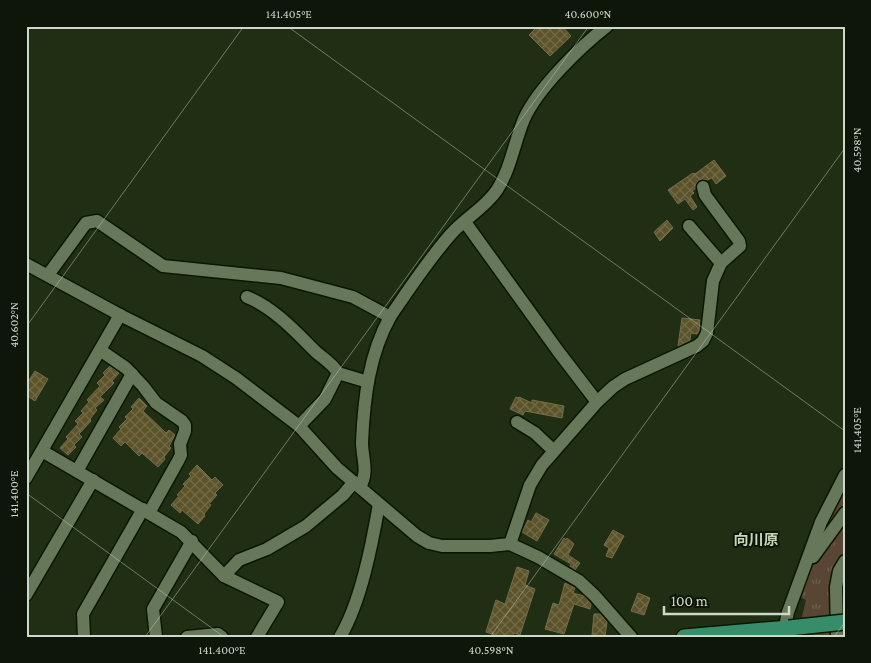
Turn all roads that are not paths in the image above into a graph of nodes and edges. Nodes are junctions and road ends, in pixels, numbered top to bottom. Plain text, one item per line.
1 (607, 26) edge
2 (703, 187) dead end
3 (465, 222) junction
4 (690, 226) dead end
5 (721, 263) junction
6 (26, 264) edge
7 (48, 275) junction
8 (247, 297) dead end
9 (120, 316) junction
10 (390, 317) junction
11 (100, 350) junction
12 (338, 373) junction
13 (132, 374) junction
14 (368, 382) junction
15 (597, 402) junction
16 (517, 422) dead end
17 (299, 426) junction
18 (42, 451) junction
19 (554, 451) junction
20 (77, 471) junction
21 (845, 475) edge
22 (26, 478) edge
23 (92, 480) junction
24 (357, 485) junction
25 (380, 504) junction
26 (146, 511) junction
27 (845, 513) edge
28 (192, 541) junction
29 (510, 544) junction
30 (845, 561) edge
31 (803, 571) junction
32 (224, 576) junction
33 (841, 579) edge
34 (26, 595) edge
35 (845, 622) edge
36 (785, 631) edge
37 (84, 637) edge
38 (156, 637) edge
39 (186, 637) edge
40 (222, 637) edge
41 (257, 637) edge
42 (340, 637) edge
43 (631, 637) edge
44 (684, 637) edge
45 (838, 637) edge

1 - 3 street
2 - 5 street
3 - 10 street
3 - 15 street
4 - 5 street
5 - 15 street
6 - 7 street
7 - 9 street
7 - 10 street
8 - 12 street
9 - 11 street
9 - 17 street
10 - 14 street
11 - 13 street
11 - 18 street
12 - 14 street
12 - 17 street
13 - 20 street
13 - 26 street
14 - 24 street
15 - 19 street
16 - 19 street
17 - 24 street
18 - 20 street
18 - 22 street
19 - 29 street
20 - 23 street
21 - 31 street
23 - 26 street
23 - 34 street
24 - 25 street
24 - 32 street
25 - 29 street
25 - 42 street
26 - 28 street
26 - 37 street
27 - 31 street
28 - 32 street
28 - 38 street
29 - 43 street
30 - 33 street
31 - 36 street
32 - 41 street
33 - 45 street
35 - 36 main road, bridge
36 - 44 main road
39 - 40 street

